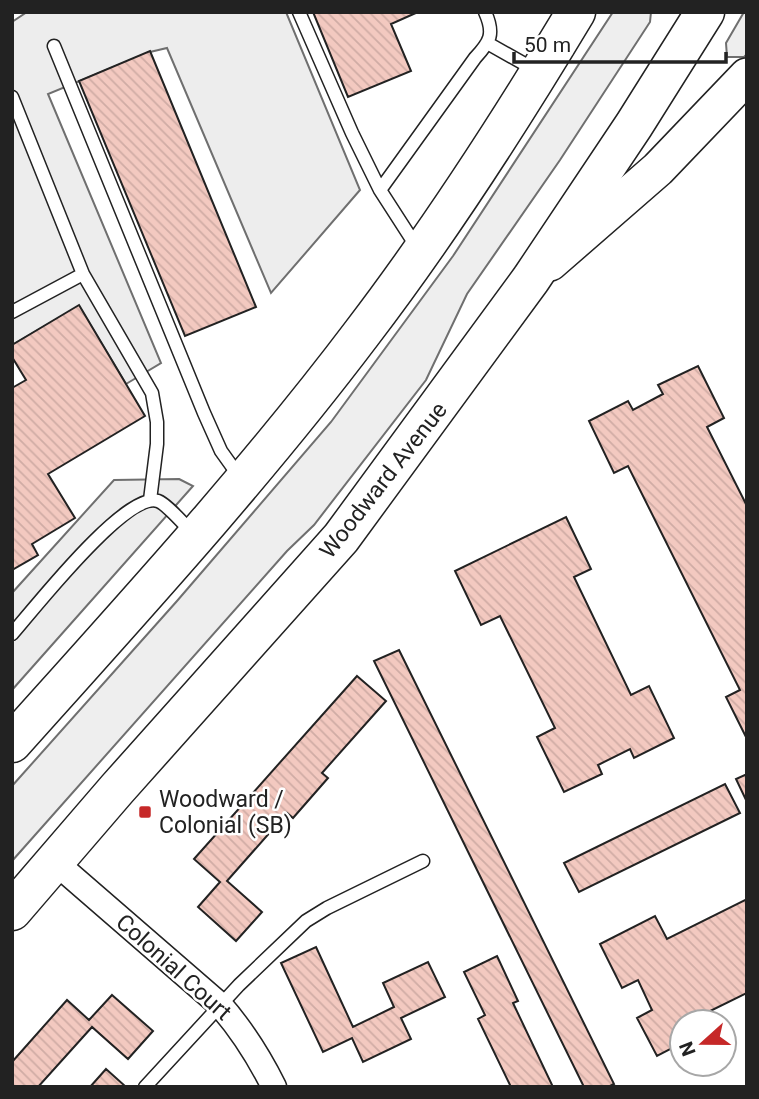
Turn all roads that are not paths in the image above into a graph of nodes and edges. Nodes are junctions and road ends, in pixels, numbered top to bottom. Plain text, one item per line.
1 (299, 12) edge
2 (485, 12) edge
3 (576, 12) edge
4 (705, 12) edge
5 (681, 30) edge
6 (489, 44) junction
7 (54, 46) dead end
8 (540, 72) junction
9 (747, 76) edge
10 (12, 97) edge
11 (380, 190) junction
12 (419, 253) junction
13 (83, 274) junction
14 (531, 279) junction
15 (12, 312) edge
16 (243, 482) junction
17 (150, 500) junction
18 (197, 537) junction
19 (12, 634) edge
20 (12, 743) edge
21 (423, 861) dead end
22 (55, 862) junction
23 (12, 911) edge
24 (220, 1005) junction
25 (145, 1087) edge
26 (274, 1087) edge

1 - 11 lane
2 - 6 lane
3 - 8 main road
4 - 5 main road, Woodward Avenue
5 - 14 main road, Woodward Avenue
6 - 8 lane
6 - 11 lane
7 - 16 lane
8 - 12 main road
9 - 14 street
10 - 13 lane
11 - 12 lane
12 - 16 main road
13 - 15 lane
13 - 17 lane
14 - 22 main road, Woodward Avenue
16 - 18 main road
17 - 18 lane
17 - 19 lane
18 - 20 main road
21 - 24 lane
22 - 23 main road, Woodward Avenue
22 - 24 street, Colonial Court
24 - 25 lane
24 - 26 street, Colonial Court

